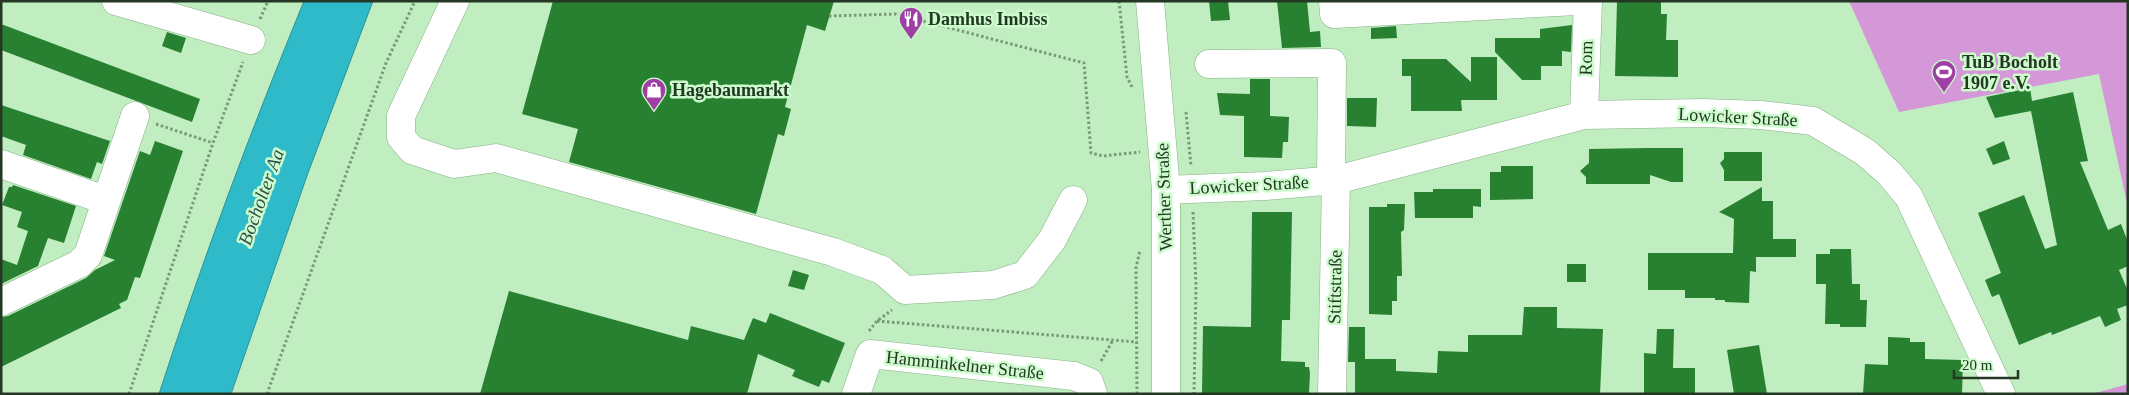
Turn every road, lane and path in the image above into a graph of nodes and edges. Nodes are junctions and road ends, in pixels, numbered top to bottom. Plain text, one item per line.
1 (117, 1) edge
2 (268, 1) edge
3 (415, 1) edge
4 (455, 1) edge
5 (1119, 1) edge
6 (1150, 1) edge
7 (1333, 1) edge
8 (1577, 1) edge
9 (1588, 1) edge
10 (829, 16) dead end
11 (251, 40) junction
12 (1208, 64) dead end
13 (1134, 92) dead end
14 (1584, 115) junction
15 (135, 116) joint
16 (213, 143) junction
17 (1142, 143) dead end
18 (1143, 152) junction
19 (1143, 160) dead end
20 (1, 164) edge
21 (1334, 180) junction
22 (1166, 190) junction
23 (105, 200) junction
24 (1073, 200) dead end
25 (1140, 249) dead end
26 (905, 290) junction
27 (1, 302) edge
28 (877, 320) junction
29 (1137, 342) junction
30 (870, 354) junction
31 (129, 394) edge
32 (267, 394) edge
33 (856, 394) edge
34 (1093, 394) edge
35 (1137, 394) edge
36 (1166, 394) edge
37 (1332, 394) edge
38 (2002, 394) edge

1 - 11 street
2 - 11 path
3 - 32 path
4 - 26 street
5 - 13 path
6 - 22 street, Werther Straße
7 - 8 street
9 - 14 street, Rom
10 - 18 path
11 - 16 path
12 - 21 street, Lowicker Straße
14 - 21 street, Lowicker Straße
14 - 38 street, Lowicker Straße
15 - 16 path
15 - 23 street
16 - 31 path
17 - 18 path
18 - 19 path
20 - 23 street
21 - 22 street, Lowicker Straße
21 - 37 street, Stiftstraße
22 - 36 street, Werther Straße
23 - 27 street
24 - 26 street
25 - 29 path
26 - 28 path
28 - 29 path
28 - 30 path
29 - 35 path
30 - 33 street, Hamminkelner Straße
30 - 34 street, Hamminkelner Straße

